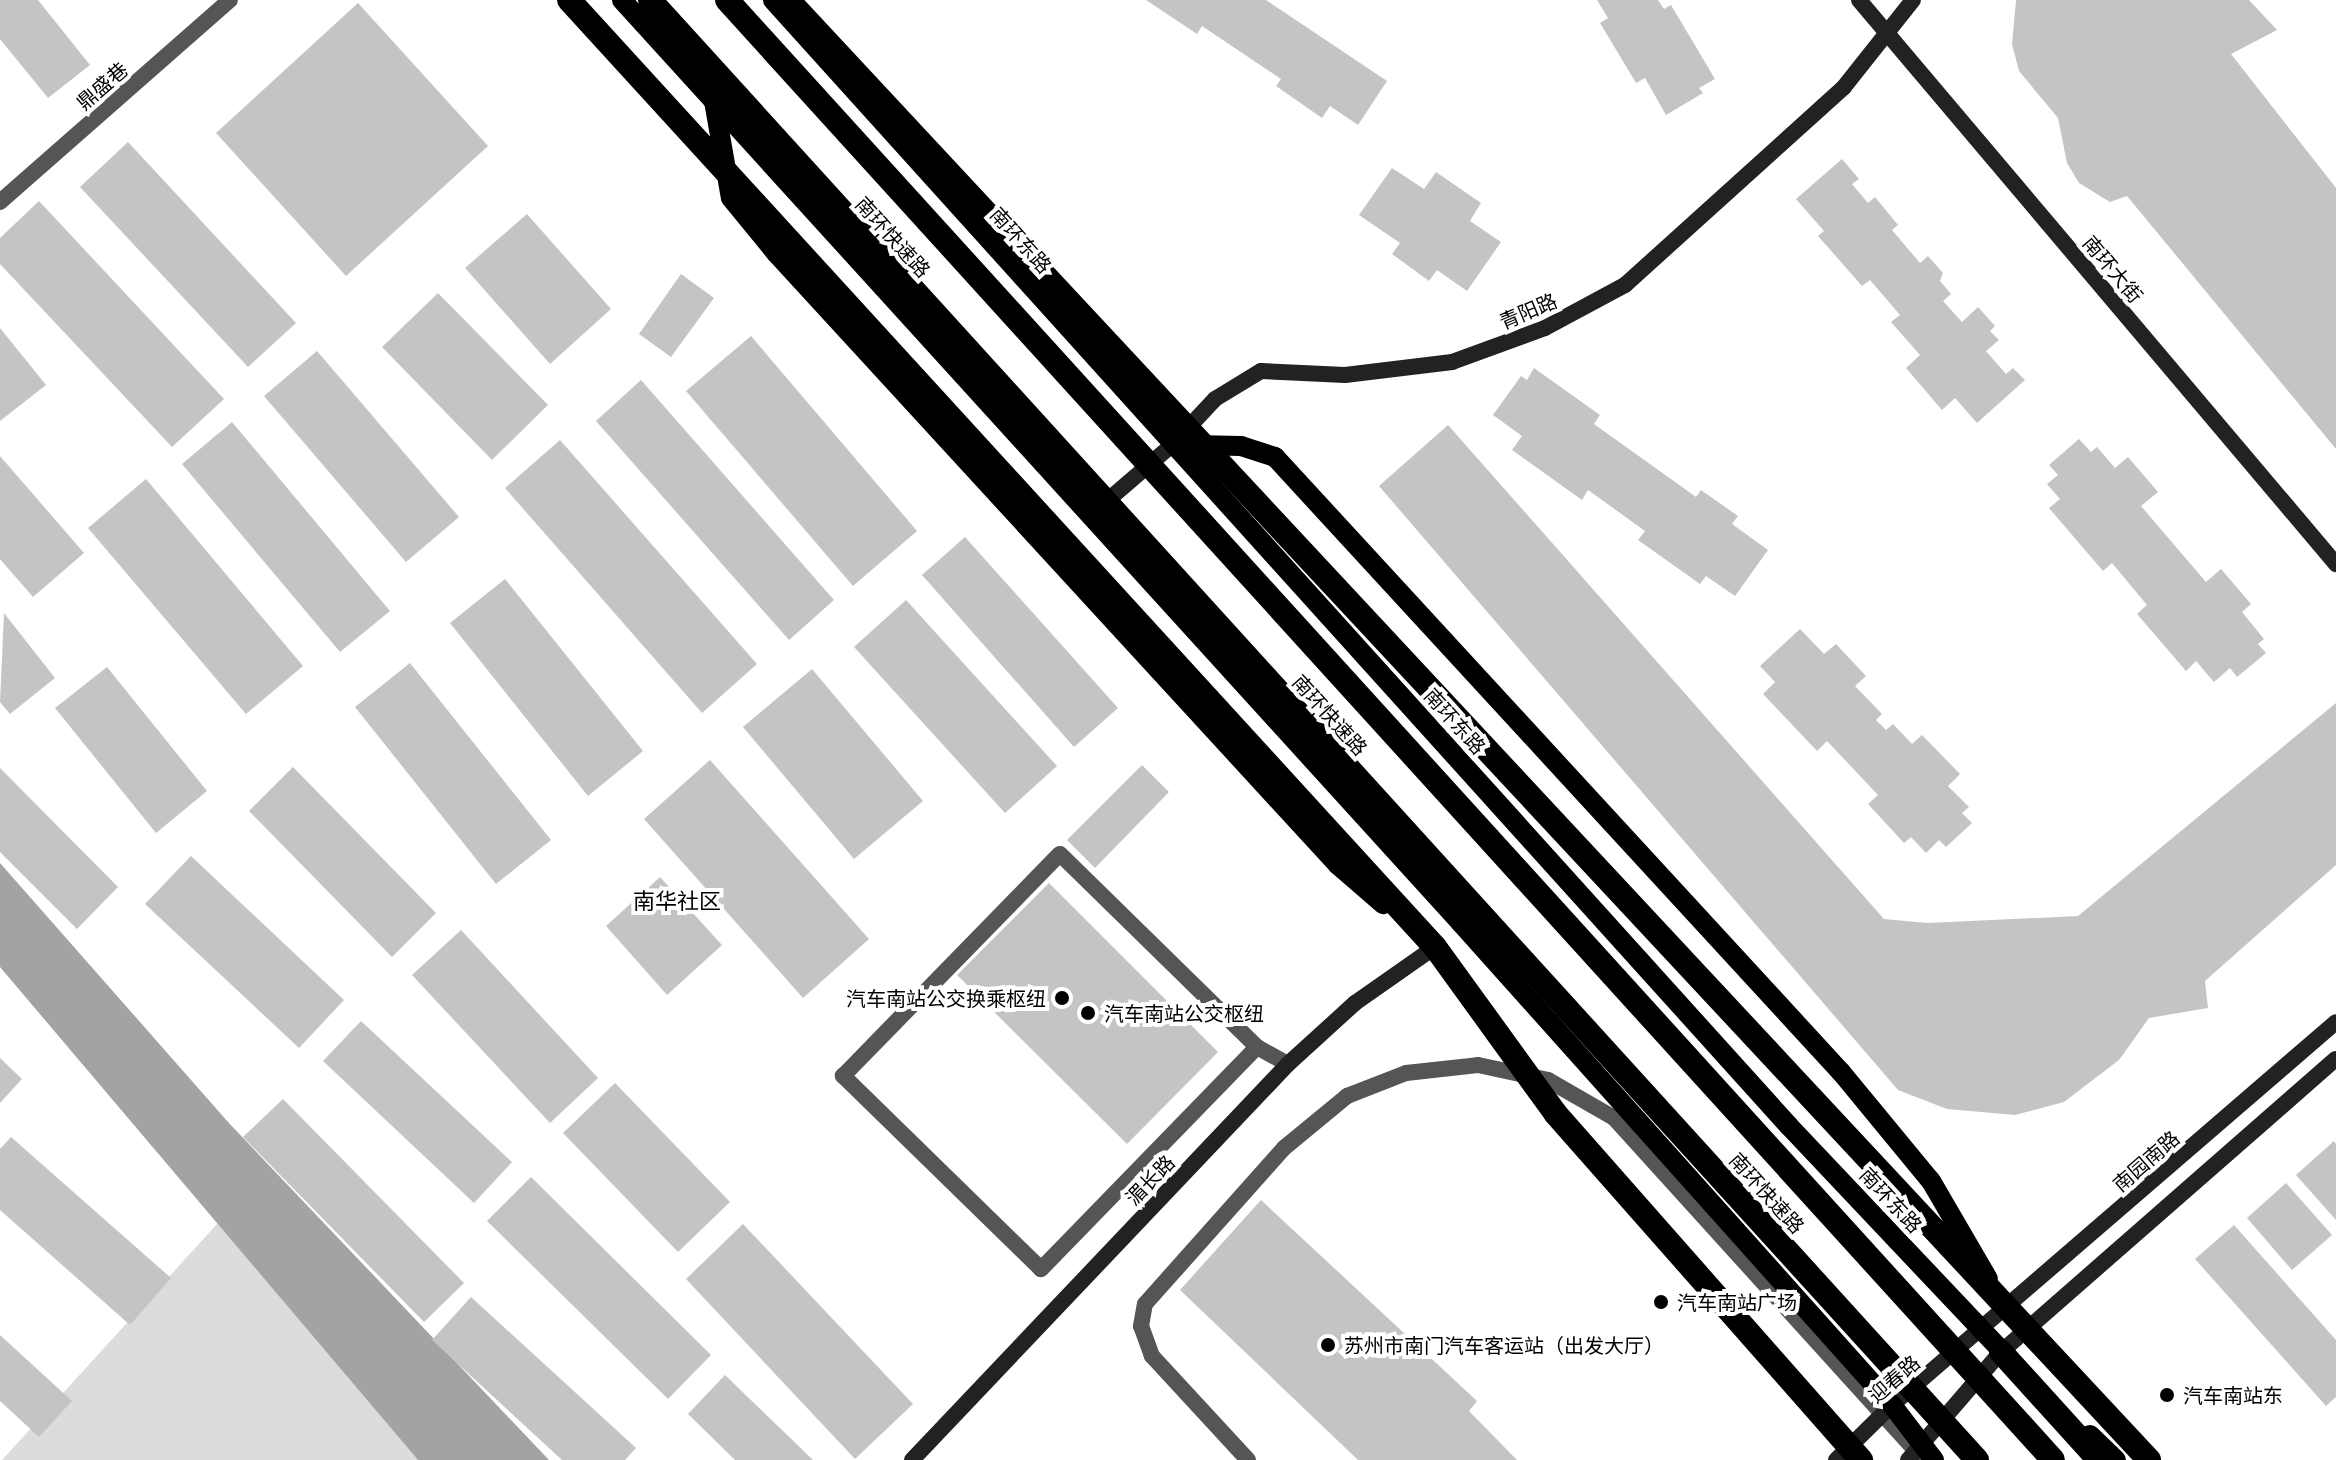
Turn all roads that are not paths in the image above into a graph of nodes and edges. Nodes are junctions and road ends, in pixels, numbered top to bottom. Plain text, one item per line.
1 (230, 0) edge
2 (569, 0) edge
3 (622, 0) edge
4 (650, 0) edge
5 (727, 0) edge
6 (773, 0) edge
7 (788, 0) edge
8 (1859, 0) edge
9 (1913, 0) edge
10 (1886, 32) junction
11 (714, 101) junction
12 (0, 202) edge
13 (1172, 445) junction
14 (1090, 515) junction
15 (2336, 564) edge
16 (1435, 947) junction
17 (2336, 1022) edge
18 (1257, 1047) junction
19 (2336, 1059) edge
20 (1288, 1064) junction
21 (2006, 1310) junction
22 (2025, 1331) junction
23 (1982, 1332) junction
24 (2001, 1352) junction
25 (1918, 1384) junction
26 (1892, 1405) junction
27 (1947, 1416) junction
28 (1927, 1455) edge
29 (1849, 1456) edge
30 (912, 1460) edge
31 (1248, 1460) edge
32 (1908, 1460) edge
33 (1977, 1460) edge
34 (1988, 1460) edge
35 (2053, 1460) edge
36 (2099, 1460) edge
37 (2116, 1460) edge
38 (2149, 1460) edge

1 - 12 street, 鼎盛巷
2 - 16 highway
3 - 11 main road
4 - 33 highway, 南环快速路
5 - 35 highway, 南环快速路
6 - 13 main road, 南环东路
7 - 21 highway
8 - 10 street, 南环大街
9 - 10 street, 青阳路
10 - 13 street, 青阳路
10 - 15 street, 南环大街
11 - 14 main road
11 - 16 main road
13 - 14 street, 青阳路
13 - 21 main road
13 - 23 main road, 南环东路
14 - 26 main road
16 - 20 street, 湄长路
16 - 29 highway
17 - 21 street, 南园南路
18 - 18 street
18 - 20 street
19 - 22 street
20 - 30 street, 湄长路
21 - 22 highway
21 - 23 street, 南园南路
22 - 24 street
22 - 38 highway
23 - 24 main road, 南环东路
23 - 25 street, 迎春路
24 - 27 street
24 - 36 highway
24 - 37 main road, 南环东路
25 - 26 street, 迎春路
25 - 27 main road
26 - 28 main road
26 - 29 street, 迎春路
27 - 28 street
27 - 34 main road
28 - 31 street
28 - 32 street

